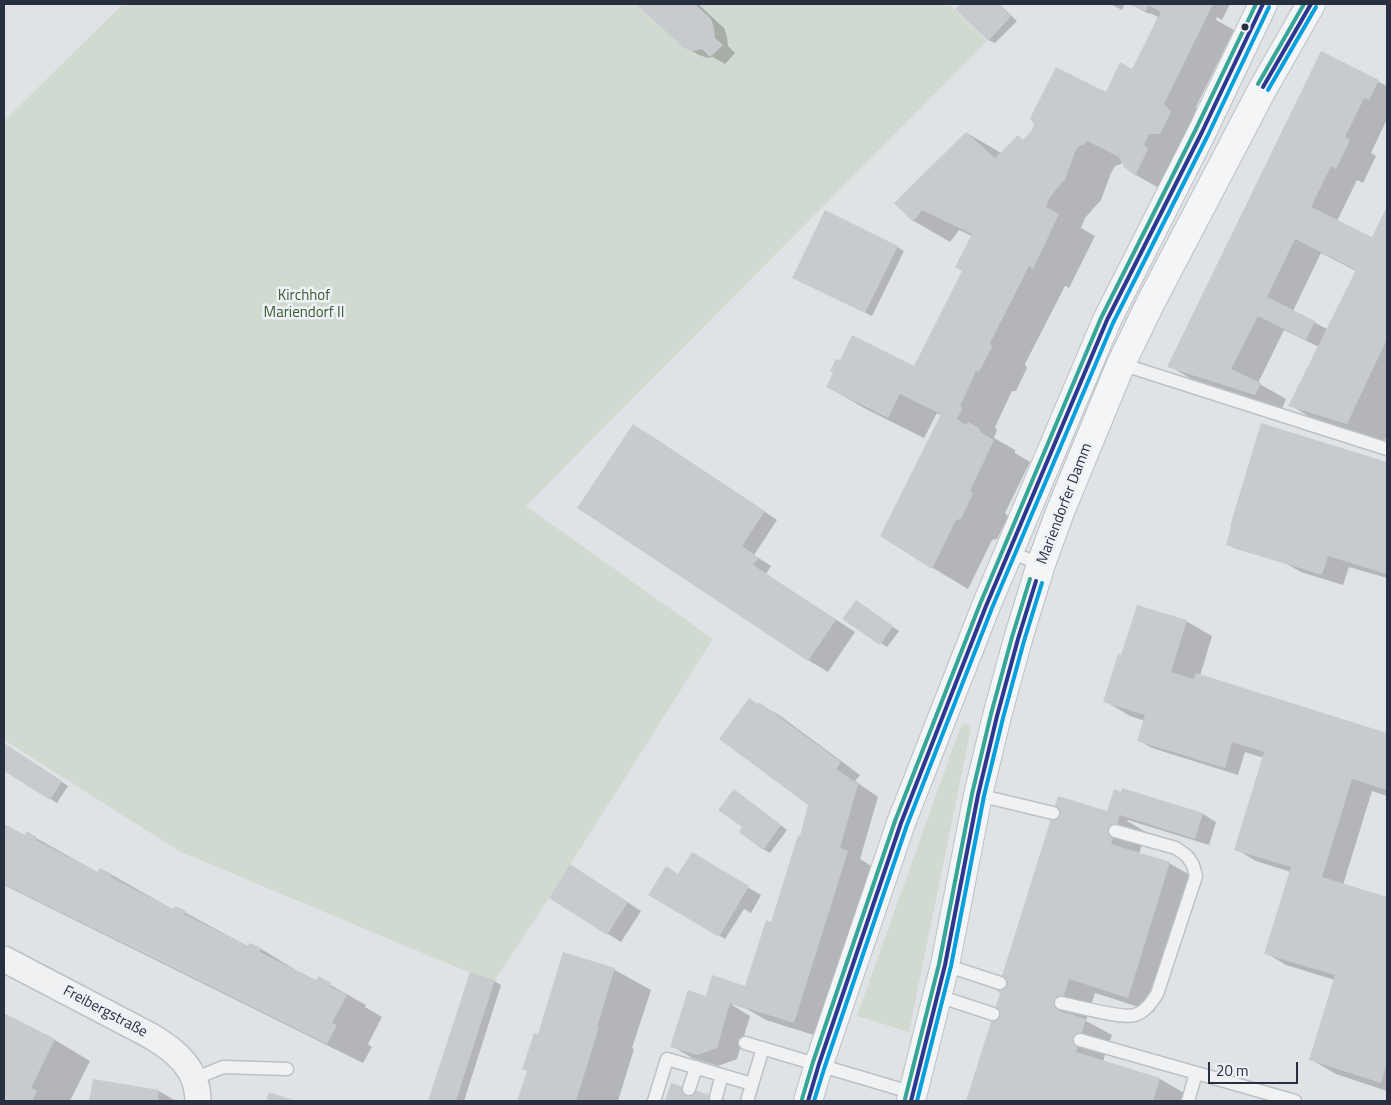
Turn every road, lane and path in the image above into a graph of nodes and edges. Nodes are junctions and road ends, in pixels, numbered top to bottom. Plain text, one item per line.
1 (1263, 4) edge
2 (1311, 4) edge
3 (1121, 364) junction
4 (1387, 448) edge
5 (1009, 552) junction
6 (1041, 564) junction
7 (978, 795) junction
8 (1053, 813) dead end
9 (1115, 831) dead end
10 (4, 959) edge
11 (945, 965) junction
12 (1000, 983) dead end
13 (938, 996) junction
14 (1061, 1003) dead end
15 (993, 1014) dead end
16 (1080, 1040) dead end
17 (745, 1043) dead end
18 (763, 1048) junction
19 (819, 1064) junction
20 (696, 1067) junction
21 (287, 1069) dead end
22 (1196, 1073) junction
23 (722, 1075) junction
24 (752, 1084) junction
25 (689, 1089) dead end
26 (196, 1090) edge
27 (716, 1097) dead end
28 (912, 1097) edge
29 (654, 1101) edge
30 (748, 1101) edge
31 (808, 1101) edge
32 (1188, 1101) edge
33 (1295, 1101) edge

1 - 5 main road, Mariendorfer Damm
2 - 3 main road, Mariendorfer Damm
3 - 4 lane
3 - 6 main road, Mariendorfer Damm
5 - 6 lane
5 - 19 main road, Mariendorfer Damm
6 - 7 main road, Mariendorfer Damm
7 - 8 lane
7 - 11 main road, Mariendorfer Damm
9 - 14 lane
10 - 26 street, Freibergstraße
11 - 12 lane
11 - 13 main road, Mariendorfer Damm
13 - 15 lane
13 - 28 main road, Mariendorfer Damm
16 - 22 lane
17 - 18 lane
18 - 19 lane
18 - 24 lane
19 - 28 lane
19 - 31 main road, Mariendorfer Damm
20 - 23 lane
20 - 25 lane
20 - 29 lane
21 - 26 lane, Freibergstraße
22 - 32 lane
22 - 33 lane
23 - 24 lane
23 - 27 lane
24 - 30 lane

